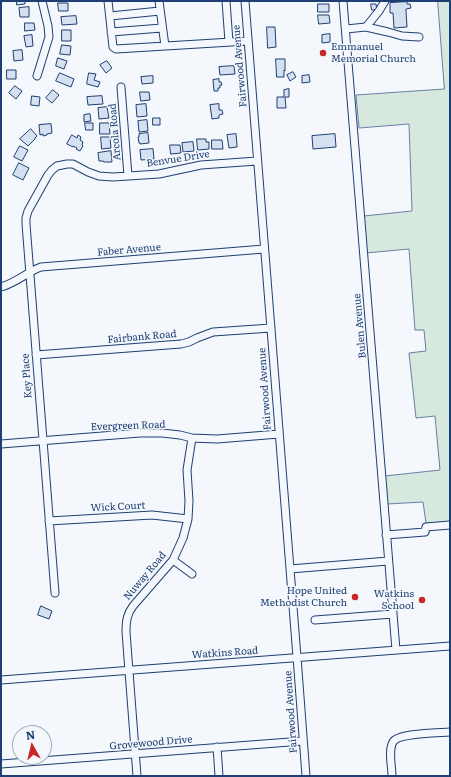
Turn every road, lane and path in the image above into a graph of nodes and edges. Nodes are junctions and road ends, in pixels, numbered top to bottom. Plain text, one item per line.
1 (42, 1) edge
2 (108, 1) edge
3 (159, 1) edge
4 (226, 1) edge
5 (245, 1) edge
6 (343, 1) edge
7 (385, 1) edge
8 (160, 11) junction
9 (110, 16) junction
10 (366, 27) junction
11 (162, 28) junction
12 (346, 29) junction
13 (111, 32) junction
14 (419, 37) dead end
15 (248, 41) junction
16 (229, 42) junction
17 (165, 46) junction
18 (37, 76) dead end
19 (121, 87) dead end
20 (258, 160) junction
21 (57, 166) joint
22 (128, 176) junction
23 (264, 249) junction
24 (29, 273) junction
25 (1, 287) edge
26 (271, 328) junction
27 (36, 355) junction
28 (279, 434) junction
29 (192, 438) junction
30 (42, 441) junction
31 (1, 444) edge
32 (188, 519) junction
33 (49, 521) junction
34 (450, 525) edge
35 (386, 535) junction
36 (173, 560) junction
37 (388, 561) junction
38 (290, 569) junction
39 (192, 574) dead end
40 (55, 593) dead end
41 (393, 614) junction
42 (315, 620) dead end
43 (450, 646) edge
44 (396, 650) junction
45 (297, 657) junction
46 (129, 670) junction
47 (1, 680) edge
48 (450, 732) edge
49 (303, 741) junction
50 (217, 747) junction
51 (136, 754) junction
52 (1, 764) edge
53 (137, 776) edge
54 (219, 776) edge
55 (306, 776) edge
56 (392, 776) edge

1 - 18 street
2 - 9 street
3 - 8 street
4 - 16 street
5 - 15 street, Fairwood Avenue
6 - 12 street, Bulen Avenue
7 - 10 street
8 - 9 street
8 - 11 street
9 - 13 street
10 - 12 street
10 - 14 street
11 - 13 street
11 - 17 street
12 - 35 street, Bulen Avenue
13 - 17 street
15 - 16 street
15 - 20 street, Fairwood Avenue
16 - 17 street
19 - 22 street, Arcola Road
20 - 22 street, Benvue Drive
20 - 23 street, Fairwood Avenue
21 - 22 street, Benvue Drive
21 - 24 street, Key Place
23 - 24 street, Faber Avenue
23 - 26 street, Fairwood Avenue
24 - 25 street, Faber Avenue
24 - 27 street, Key Place
26 - 27 street, Fairbank Road
26 - 28 street, Fairwood Avenue
27 - 30 street, Key Place
28 - 29 street, Evergreen Road
28 - 38 street, Fairwood Avenue
29 - 30 street, Evergreen Road
29 - 32 street, Nuway Road
30 - 31 street, Evergreen Road
30 - 33 street, Key Place
32 - 33 street, Wick Court
32 - 36 street, Nuway Road
33 - 40 street, Key Place
34 - 35 street
35 - 37 street, Bulen Avenue
36 - 39 street
36 - 46 street, Nuway Road
37 - 38 street
37 - 41 street, Bulen Avenue
38 - 45 street, Fairwood Avenue
41 - 42 street
41 - 44 street, Bulen Avenue
43 - 44 street, Watkins Road
44 - 45 street, Watkins Road
45 - 46 street, Watkins Road
45 - 49 street, Fairwood Avenue
46 - 47 street, Watkins Road
46 - 51 street, Nuway Road
48 - 56 street
49 - 50 street, Grovewood Drive
49 - 55 street, Fairwood Avenue
50 - 51 street, Grovewood Drive
50 - 54 street
51 - 52 street, Grovewood Drive
51 - 53 street, Nuway Road

